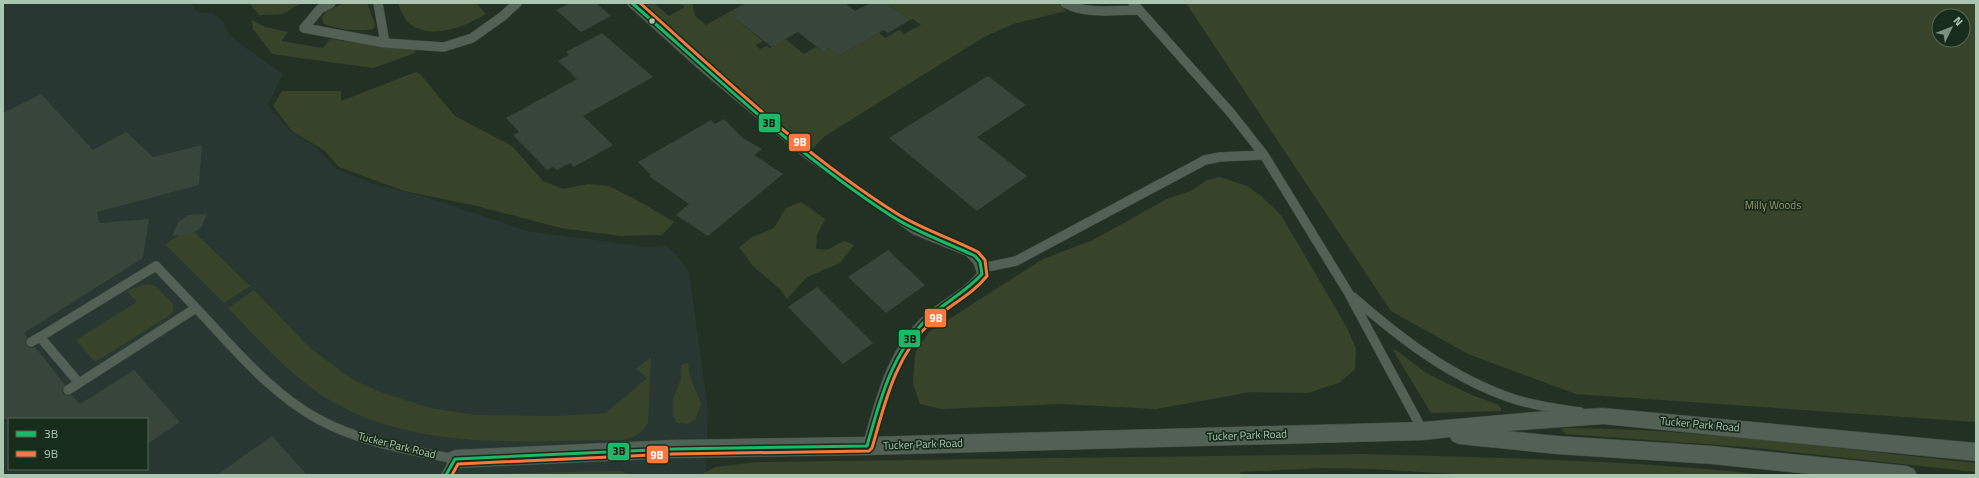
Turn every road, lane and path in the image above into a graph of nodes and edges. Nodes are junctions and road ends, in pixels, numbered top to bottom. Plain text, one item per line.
1 (331, 3) edge
2 (378, 3) edge
3 (517, 3) edge
4 (632, 3) edge
5 (1065, 3) edge
6 (1133, 3) edge
7 (1139, 10) junction
8 (385, 43) junction
9 (1264, 156) junction
10 (982, 268) junction
11 (1348, 292) junction
12 (196, 308) junction
13 (40, 337) junction
14 (31, 342) dead end
15 (79, 383) junction
16 (68, 390) dead end
17 (1603, 416) junction
18 (1423, 431) junction
19 (867, 446) junction
20 (1976, 452) edge
21 (451, 467) edge
22 (1907, 475) edge

1 - 8 lane
2 - 8 lane
3 - 8 lane
4 - 10 lane
5 - 7 lane
6 - 7 lane
7 - 9 lane
9 - 10 lane
9 - 11 lane
10 - 19 lane
11 - 17 lane
11 - 18 lane
12 - 13 lane, Tucker Park Road
12 - 15 lane
12 - 21 lane, Tucker Park Road
13 - 14 lane
13 - 15 lane
15 - 16 lane
17 - 18 street, Tucker Park Road
17 - 20 street, Tucker Park Road
18 - 19 street, Tucker Park Road
18 - 22 street, Tucker Park Road
19 - 21 street, Tucker Park Road

